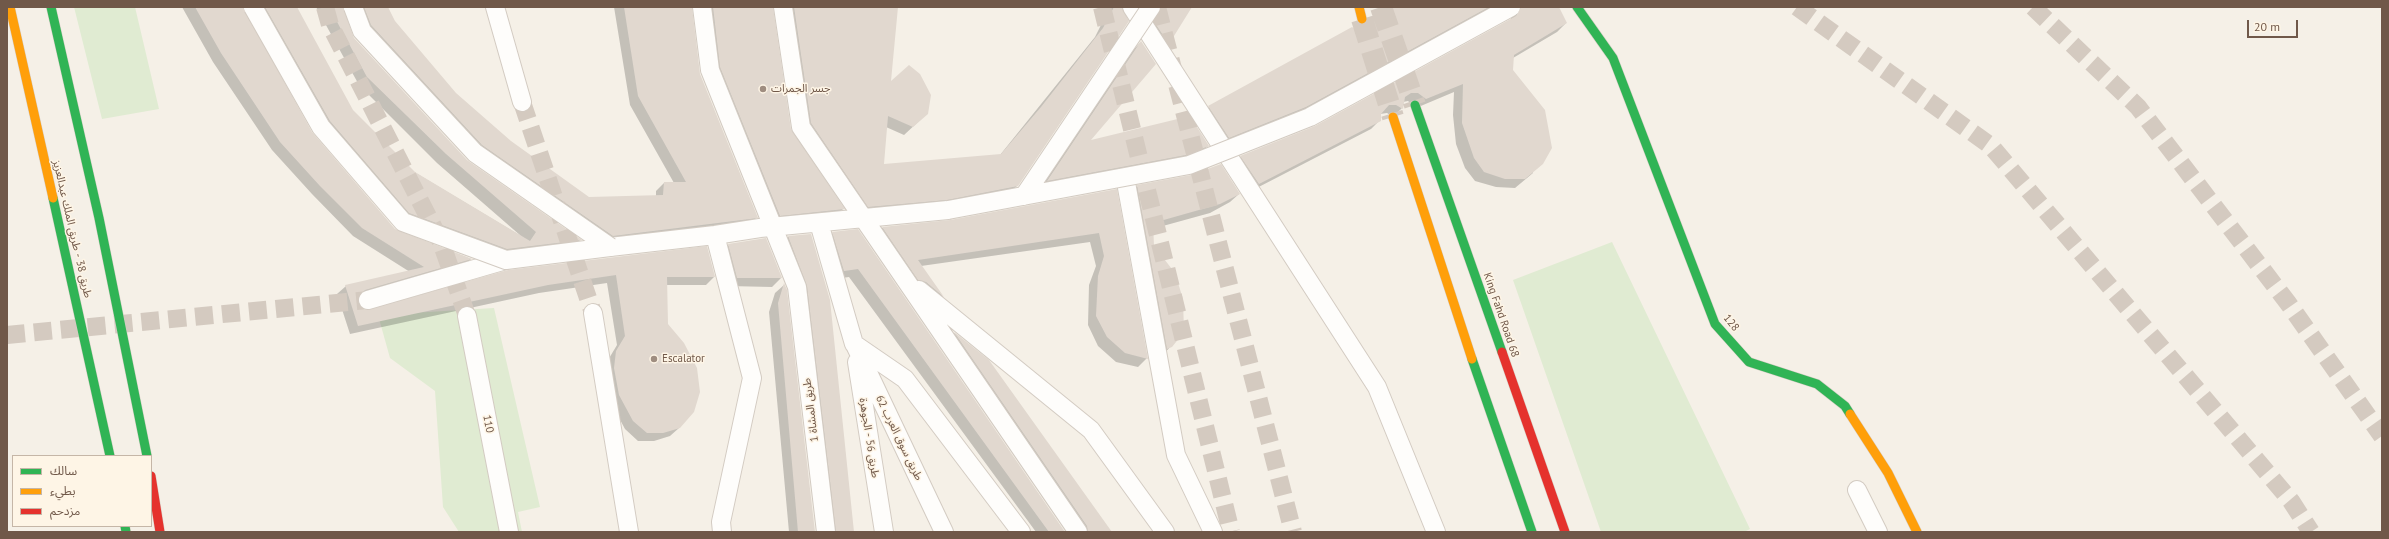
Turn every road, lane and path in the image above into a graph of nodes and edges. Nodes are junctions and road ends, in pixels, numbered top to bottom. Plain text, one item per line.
1 (10, 7) edge
2 (51, 7) edge
3 (253, 7) edge
4 (353, 7) edge
5 (496, 7) edge
6 (702, 7) edge
7 (783, 7) edge
8 (1132, 7) edge
9 (1151, 7) edge
10 (1359, 7) edge
11 (1510, 7) edge
12 (1577, 7) edge
13 (1362, 19) tunnel mouth
14 (522, 102) tunnel mouth
15 (1415, 105) tunnel mouth
16 (1394, 117) tunnel mouth
17 (1125, 177) junction
18 (1024, 196) junction
19 (819, 223) junction
20 (715, 236) junction
21 (610, 247) junction
22 (506, 260) junction
23 (903, 277) junction
24 (368, 300) tunnel mouth
25 (593, 313) tunnel mouth
26 (467, 316) tunnel mouth
27 (854, 344) junction
28 (110, 455) edge
29 (147, 455) edge
30 (152, 482) edge
31 (1857, 490) dead end
32 (160, 532) edge
33 (509, 532) edge
34 (629, 532) edge
35 (722, 532) edge
36 (826, 532) edge
37 (884, 532) edge
38 (944, 532) edge
39 (1020, 532) edge
40 (1078, 532) edge
41 (1165, 532) edge
42 (1213, 532) edge
43 (1436, 532) edge
44 (1532, 532) edge
45 (1565, 532) edge
46 (1878, 532) edge
47 (1917, 532) edge

1 - 28 main road, طريق 38 - طريق الملك عبدالعزيز
2 - 29 main road
3 - 22 street, bridge
4 - 21 street, bridge
5 - 14 street
6 - 36 street, طريق المشاة 1
7 - 23 street
8 - 43 street
9 - 18 street, bridge
10 - 13 main road
11 - 17 street, bridge
12 - 47 main road, 128
15 - 45 main road, King Fahd Road 68
16 - 44 main road
17 - 18 street, bridge
17 - 42 street
18 - 19 street, bridge
19 - 20 street
19 - 27 street
20 - 21 street
20 - 35 street
21 - 22 street, bridge
22 - 24 street
23 - 40 street
23 - 41 street
25 - 34 street
26 - 33 street, 110
27 - 37 street, طريق 56 - الجوهرة
27 - 38 street, طريق سوق العرب 62
27 - 39 street
30 - 32 main road
31 - 46 street

